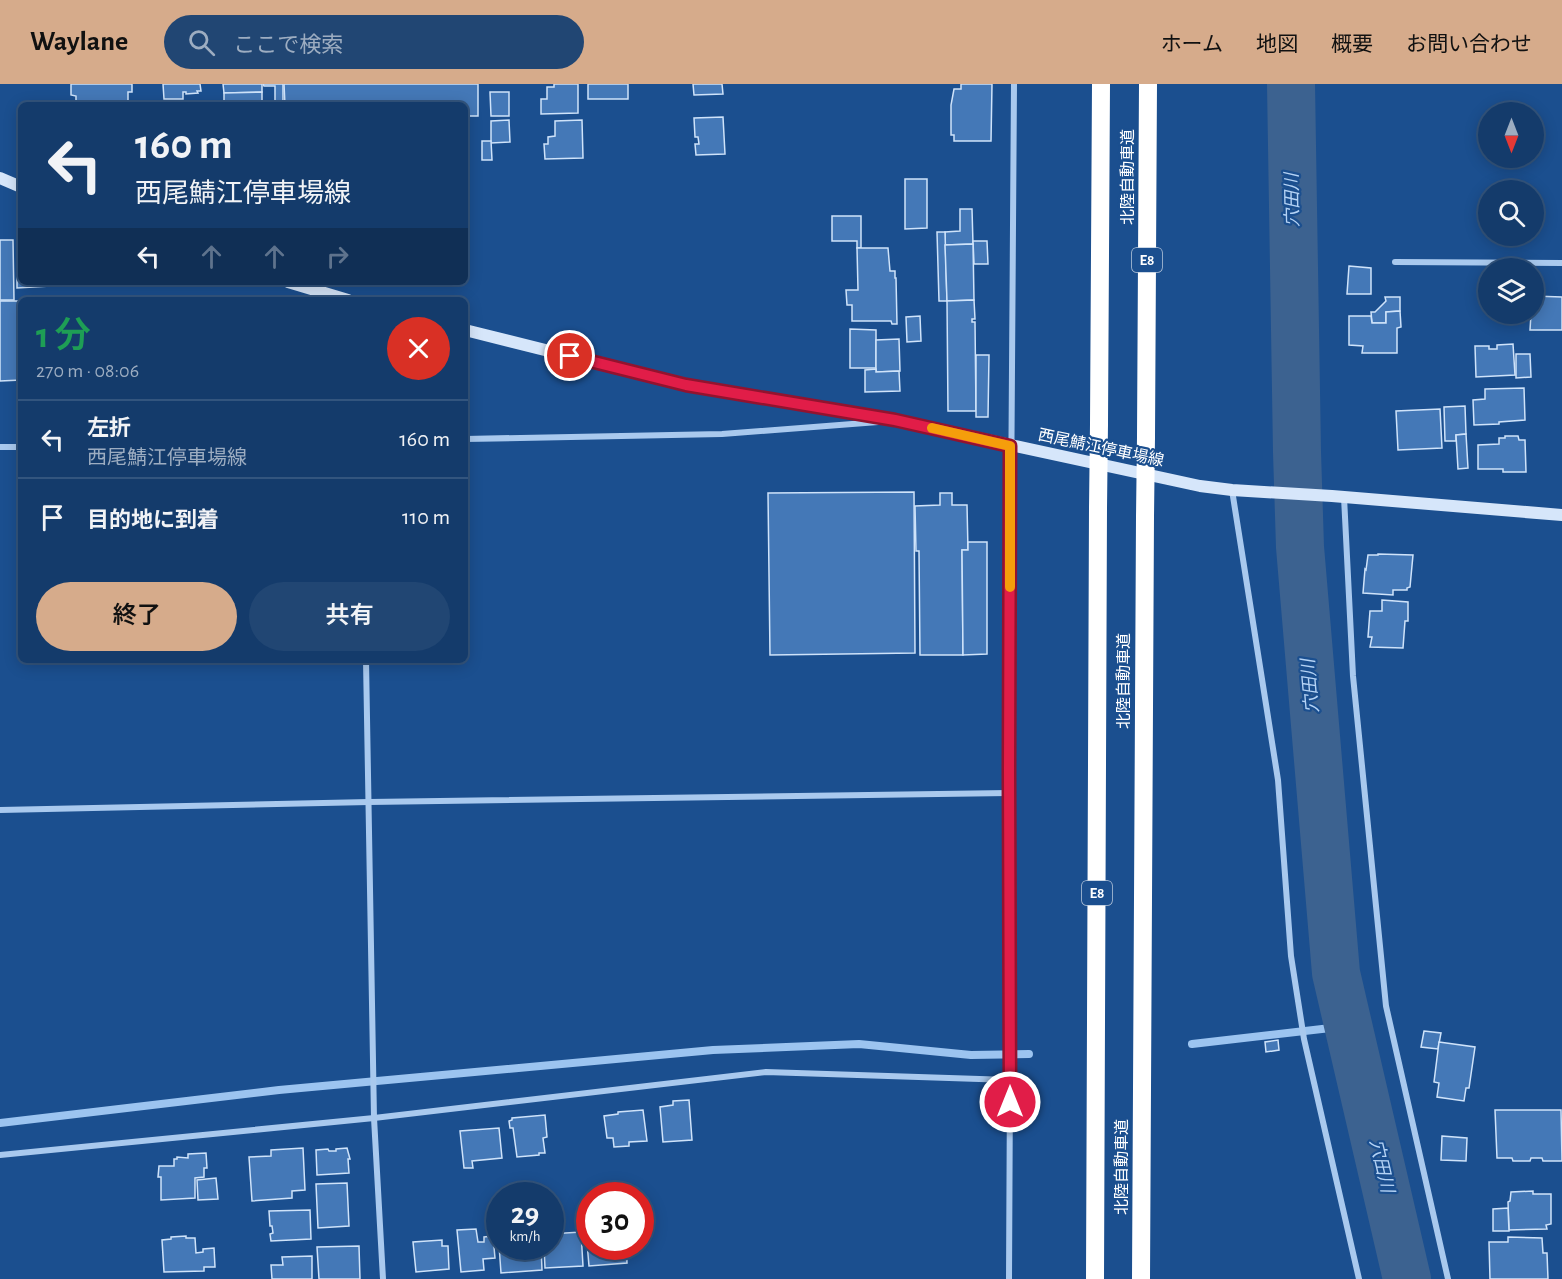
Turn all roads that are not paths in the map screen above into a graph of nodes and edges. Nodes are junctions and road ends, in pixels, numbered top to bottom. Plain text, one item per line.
1 (1014, 84) edge
2 (1101, 84) edge
3 (1148, 84) edge
4 (0, 178) edge
5 (18, 186) edge
6 (1395, 262) dead end
7 (1562, 263) edge
8 (298, 285) edge
9 (338, 297) edge
10 (468, 331) edge
11 (895, 420) junction
12 (468, 439) edge
13 (1010, 446) junction
14 (0, 447) edge
15 (18, 447) edge
16 (1232, 490) junction
17 (1338, 497) junction
18 (1562, 515) edge
19 (366, 663) edge
20 (1009, 793) junction
21 (369, 802) junction
22 (0, 810) edge
23 (1010, 1080) junction
24 (374, 1118) junction
25 (0, 1155) edge
26 (383, 1279) edge
27 (1009, 1279) edge
28 (1095, 1279) edge
29 (1141, 1279) edge
30 (1359, 1279) edge
31 (1448, 1279) edge

1 - 13 street
2 - 28 highway, 北陸自動車道 / E8, bridge
3 - 29 highway, 北陸自動車道 / E8, bridge
4 - 5 main road
6 - 7 street
8 - 9 main road
10 - 11 main road, 西尾鯖江停車場線
11 - 12 street
11 - 13 main road, 西尾鯖江停車場線
13 - 16 main road, 西尾鯖江停車場線
13 - 20 street
14 - 15 street
16 - 17 main road, 西尾鯖江停車場線
16 - 30 street
17 - 18 main road, 西尾鯖江停車場線
17 - 31 street
19 - 21 street
20 - 21 street
20 - 23 street
21 - 22 street
21 - 24 street
23 - 24 street
23 - 27 street
24 - 25 street
24 - 26 street

